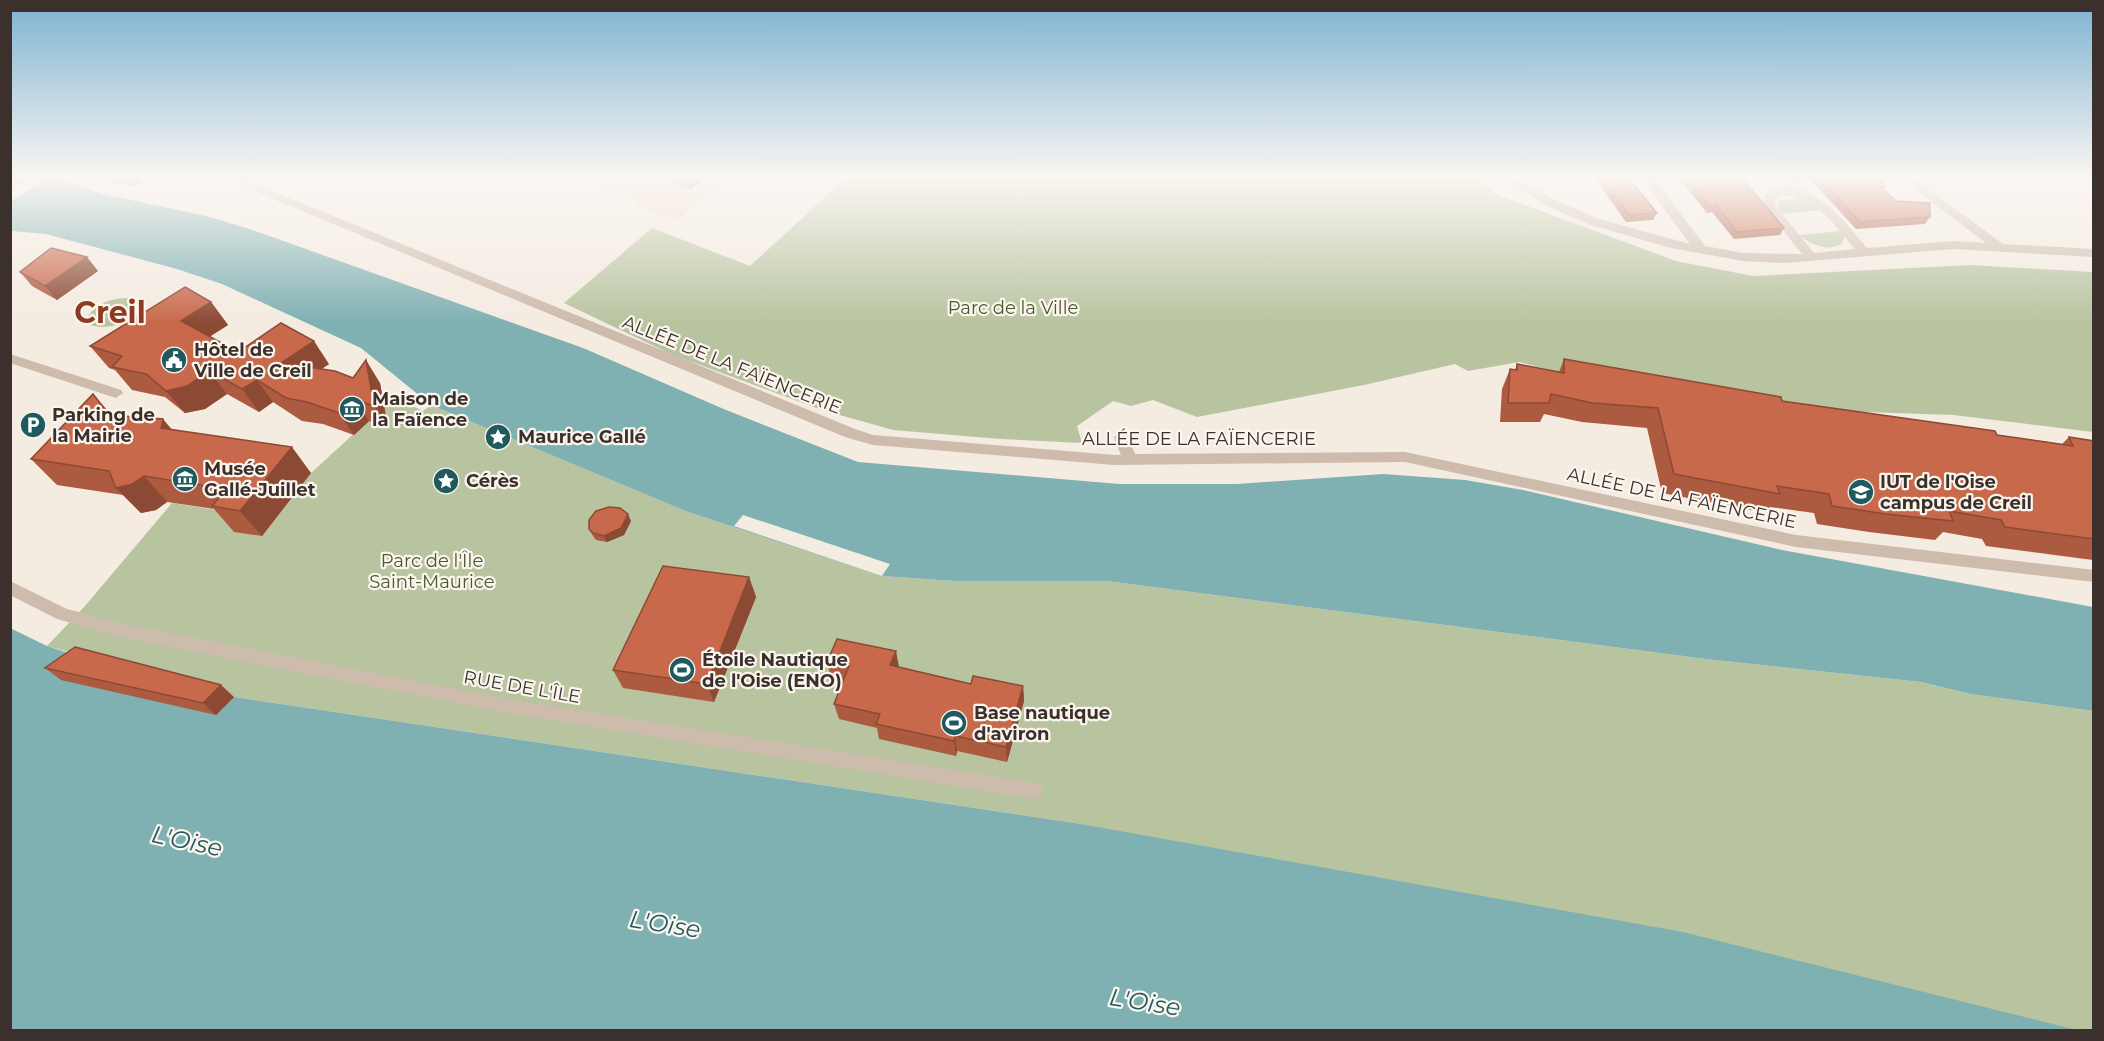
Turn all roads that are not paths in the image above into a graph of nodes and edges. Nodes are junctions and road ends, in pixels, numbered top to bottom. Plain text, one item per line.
1 (347, 226) edge
2 (1607, 226) edge
3 (1683, 226) edge
4 (1786, 226) edge
5 (1841, 226) edge
6 (1970, 226) edge
7 (1999, 247) junction
8 (1701, 250) junction
9 (1864, 252) junction
10 (2094, 253) edge
11 (1811, 257) junction
12 (10, 358) edge
13 (116, 393) dead end
14 (1121, 437) dead end
15 (1130, 460) junction
16 (2094, 576) edge
17 (10, 587) edge
18 (1035, 791) dead end

1 - 15 street, ALLÉE DE LA FAÏENCERIE
2 - 8 street
3 - 8 street
4 - 11 street
5 - 9 street
6 - 7 street
7 - 9 street
7 - 10 street
8 - 11 street
9 - 11 street
12 - 13 street
14 - 15 street
15 - 16 street, ALLÉE DE LA FAÏENCERIE
17 - 18 street, RUE DE L'ÎLE

